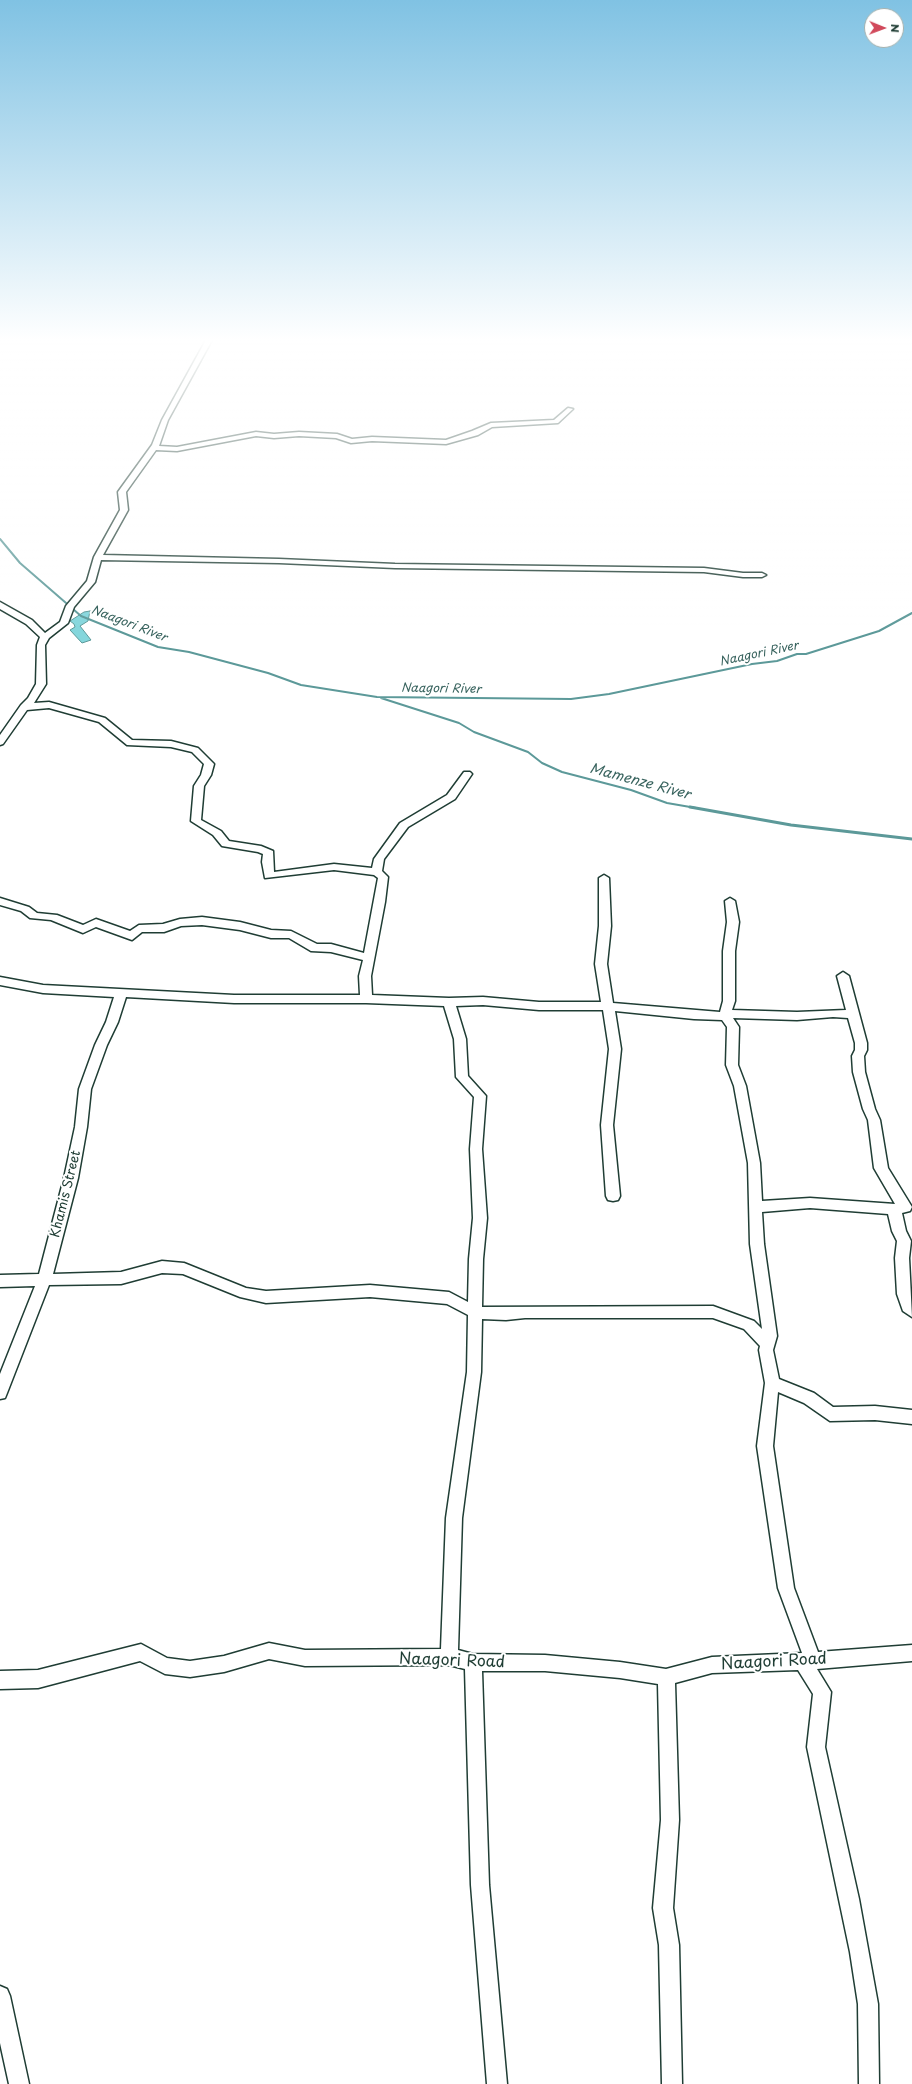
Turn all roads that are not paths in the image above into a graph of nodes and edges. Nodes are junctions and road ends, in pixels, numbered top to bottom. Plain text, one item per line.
1 (159, 437) edge
2 (239, 437) edge
3 (341, 437) edge
4 (461, 437) edge
5 (155, 448) junction
6 (98, 557) junction
7 (762, 575) dead end
8 (0, 605) edge
9 (45, 637) junction
10 (24, 708) junction
11 (0, 742) edge
12 (467, 774) dead end
13 (377, 872) junction
14 (604, 878) dead end
15 (0, 901) edge
16 (730, 901) dead end
17 (369, 958) junction
18 (842, 976) dead end
19 (0, 982) edge
20 (121, 993) junction
21 (366, 999) junction
22 (449, 1002) junction
23 (608, 1006) junction
24 (853, 1014) junction
25 (725, 1016) junction
26 (613, 1196) dead end
27 (756, 1207) junction
28 (904, 1208) edge
29 (44, 1280) junction
30 (0, 1281) edge
31 (912, 1311) edge
32 (476, 1313) junction
33 (768, 1345) junction
34 (772, 1383) junction
35 (0, 1393) edge
36 (912, 1417) edge
37 (912, 1653) edge
38 (450, 1657) junction
39 (808, 1661) junction
40 (473, 1662) junction
41 (666, 1677) junction
42 (0, 1680) edge
43 (0, 1996) edge
44 (19, 2084) edge
45 (497, 2084) edge
46 (672, 2084) edge
47 (869, 2084) edge

1 - 5 street
2 - 5 street
3 - 4 street
5 - 6 street
6 - 7 street
6 - 9 street
8 - 9 street
9 - 10 street
10 - 11 street
10 - 13 street
12 - 13 street
13 - 17 street
14 - 23 street
15 - 17 street
16 - 25 street
17 - 21 street
18 - 24 street
19 - 20 street
20 - 21 street
20 - 29 street, Khamis Street
21 - 22 street
22 - 23 street
22 - 32 street
23 - 25 street
23 - 26 street
24 - 25 street
24 - 28 street
25 - 27 street
27 - 28 street
27 - 33 street
28 - 31 street
29 - 30 street
29 - 32 street
29 - 35 street, Khamis Street
32 - 33 street
32 - 38 street
33 - 34 street
34 - 36 street
34 - 39 street
37 - 39 street, Naagori Road
38 - 40 street, Naagori Road
38 - 42 street, Naagori Road
39 - 41 street, Naagori Road
39 - 47 street
40 - 41 street, Naagori Road
40 - 45 street
41 - 46 street
43 - 44 street

